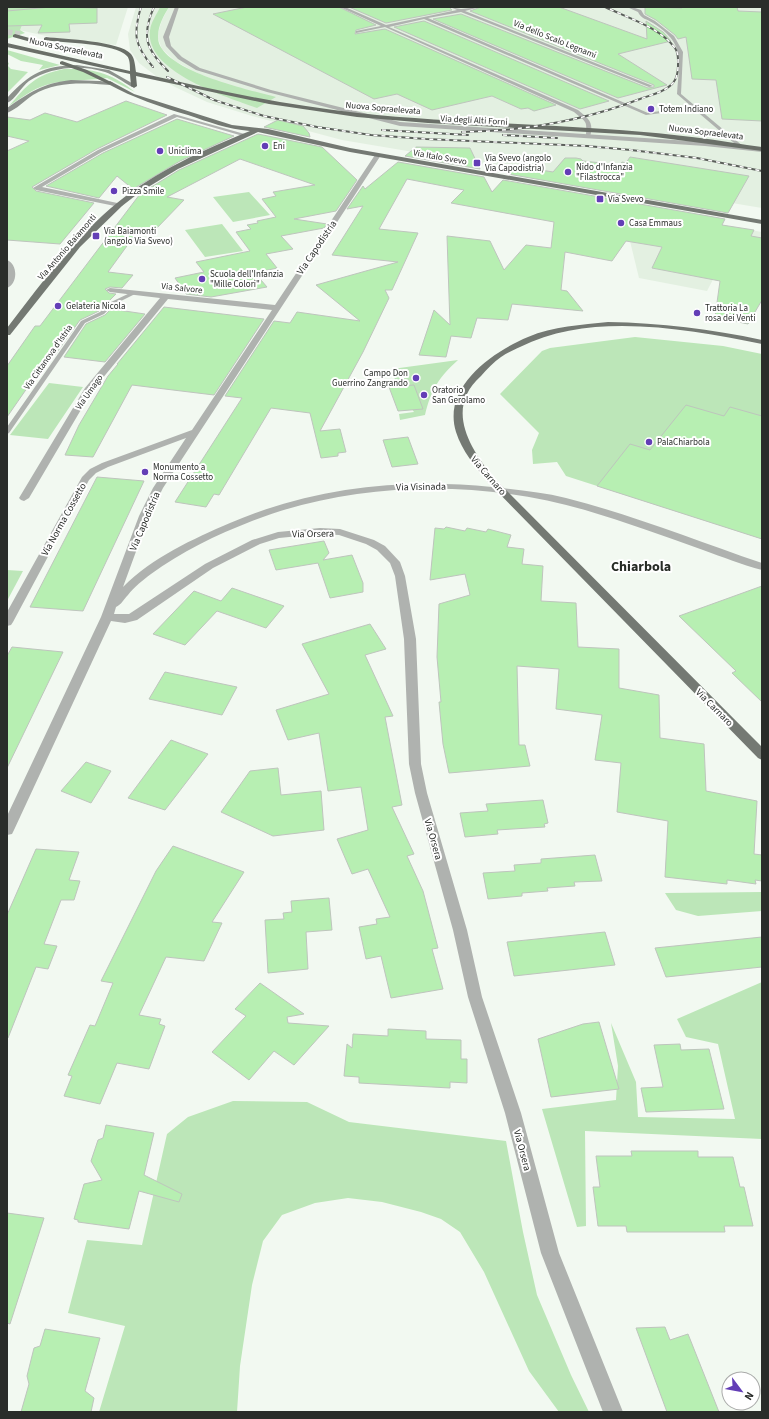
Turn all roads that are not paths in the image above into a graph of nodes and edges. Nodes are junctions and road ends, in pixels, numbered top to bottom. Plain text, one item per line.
1 (177, 7) edge
2 (342, 7) edge
3 (452, 7) edge
4 (478, 7) edge
5 (629, 7) edge
6 (461, 11) junction
7 (424, 18) junction
8 (385, 26) junction
9 (357, 32) dead end
10 (7, 46) edge
11 (64, 50) dead end
12 (96, 58) dead end
13 (110, 83) junction
14 (651, 86) dead end
15 (138, 89) junction
16 (7, 101) edge
17 (694, 107) junction
18 (7, 111) edge
19 (258, 130) junction
20 (245, 135) junction
21 (588, 137) junction
22 (762, 143) edge
23 (742, 147) junction
24 (762, 149) edge
25 (378, 155) junction
26 (120, 205) junction
27 (762, 222) edge
28 (7, 262) edge
29 (7, 286) edge
30 (110, 290) dead end
31 (134, 293) junction
32 (166, 296) junction
33 (276, 308) junction
34 (7, 333) edge
35 (762, 342) edge
36 (7, 432) edge
37 (194, 432) junction
38 (24, 498) dead end
39 (762, 567) edge
40 (107, 617) junction
41 (7, 622) edge
42 (762, 755) edge
43 (7, 830) edge
44 (613, 1412) edge

1 - 21 street, Via degli Alti Forni
2 - 8 lane
3 - 6 lane, Via dello Scalo Legnami
4 - 6 lane
5 - 17 lane
6 - 7 lane
6 - 14 lane, Via dello Scalo Legnami
7 - 8 lane
7 - 17 lane
8 - 9 lane
8 - 21 lane
10 - 13 highway
10 - 24 highway, Nuova Sopraelevata
11 - 15 highway, Nuova Sopraelevata
12 - 22 highway, Nuova Sopraelevata
13 - 18 main road
13 - 19 main road, Via Italo Svevo
15 - 16 main road
15 - 19 main road, Via Italo Svevo
17 - 23 lane
19 - 20 main road, Via Antonio Baiamonti
19 - 25 main road, Via Italo Svevo
20 - 26 main road, Via Antonio Baiamonti
20 - 26 street
21 - 23 street, Via degli Alti Forni
23 - 24 street, Via degli Alti Forni
25 - 27 main road, Via Italo Svevo
25 - 33 street, Via Capodistria
26 - 34 main road, Via Antonio Baiamonti
28 - 29 street
30 - 31 street, Via Salvore
31 - 32 street, Via Salvore
31 - 36 lane, Via Cittanova d'Istria
32 - 33 street, Via Salvore
32 - 38 street, Via Umago
33 - 37 street, Via Capodistria
35 - 42 main road, Via Carnaro
37 - 40 street, Via Capodistria
37 - 41 street, Via Norma Cossetto
39 - 40 street, Via Visinada
40 - 43 street, Via Capodistria
40 - 44 street, Via Orsera

